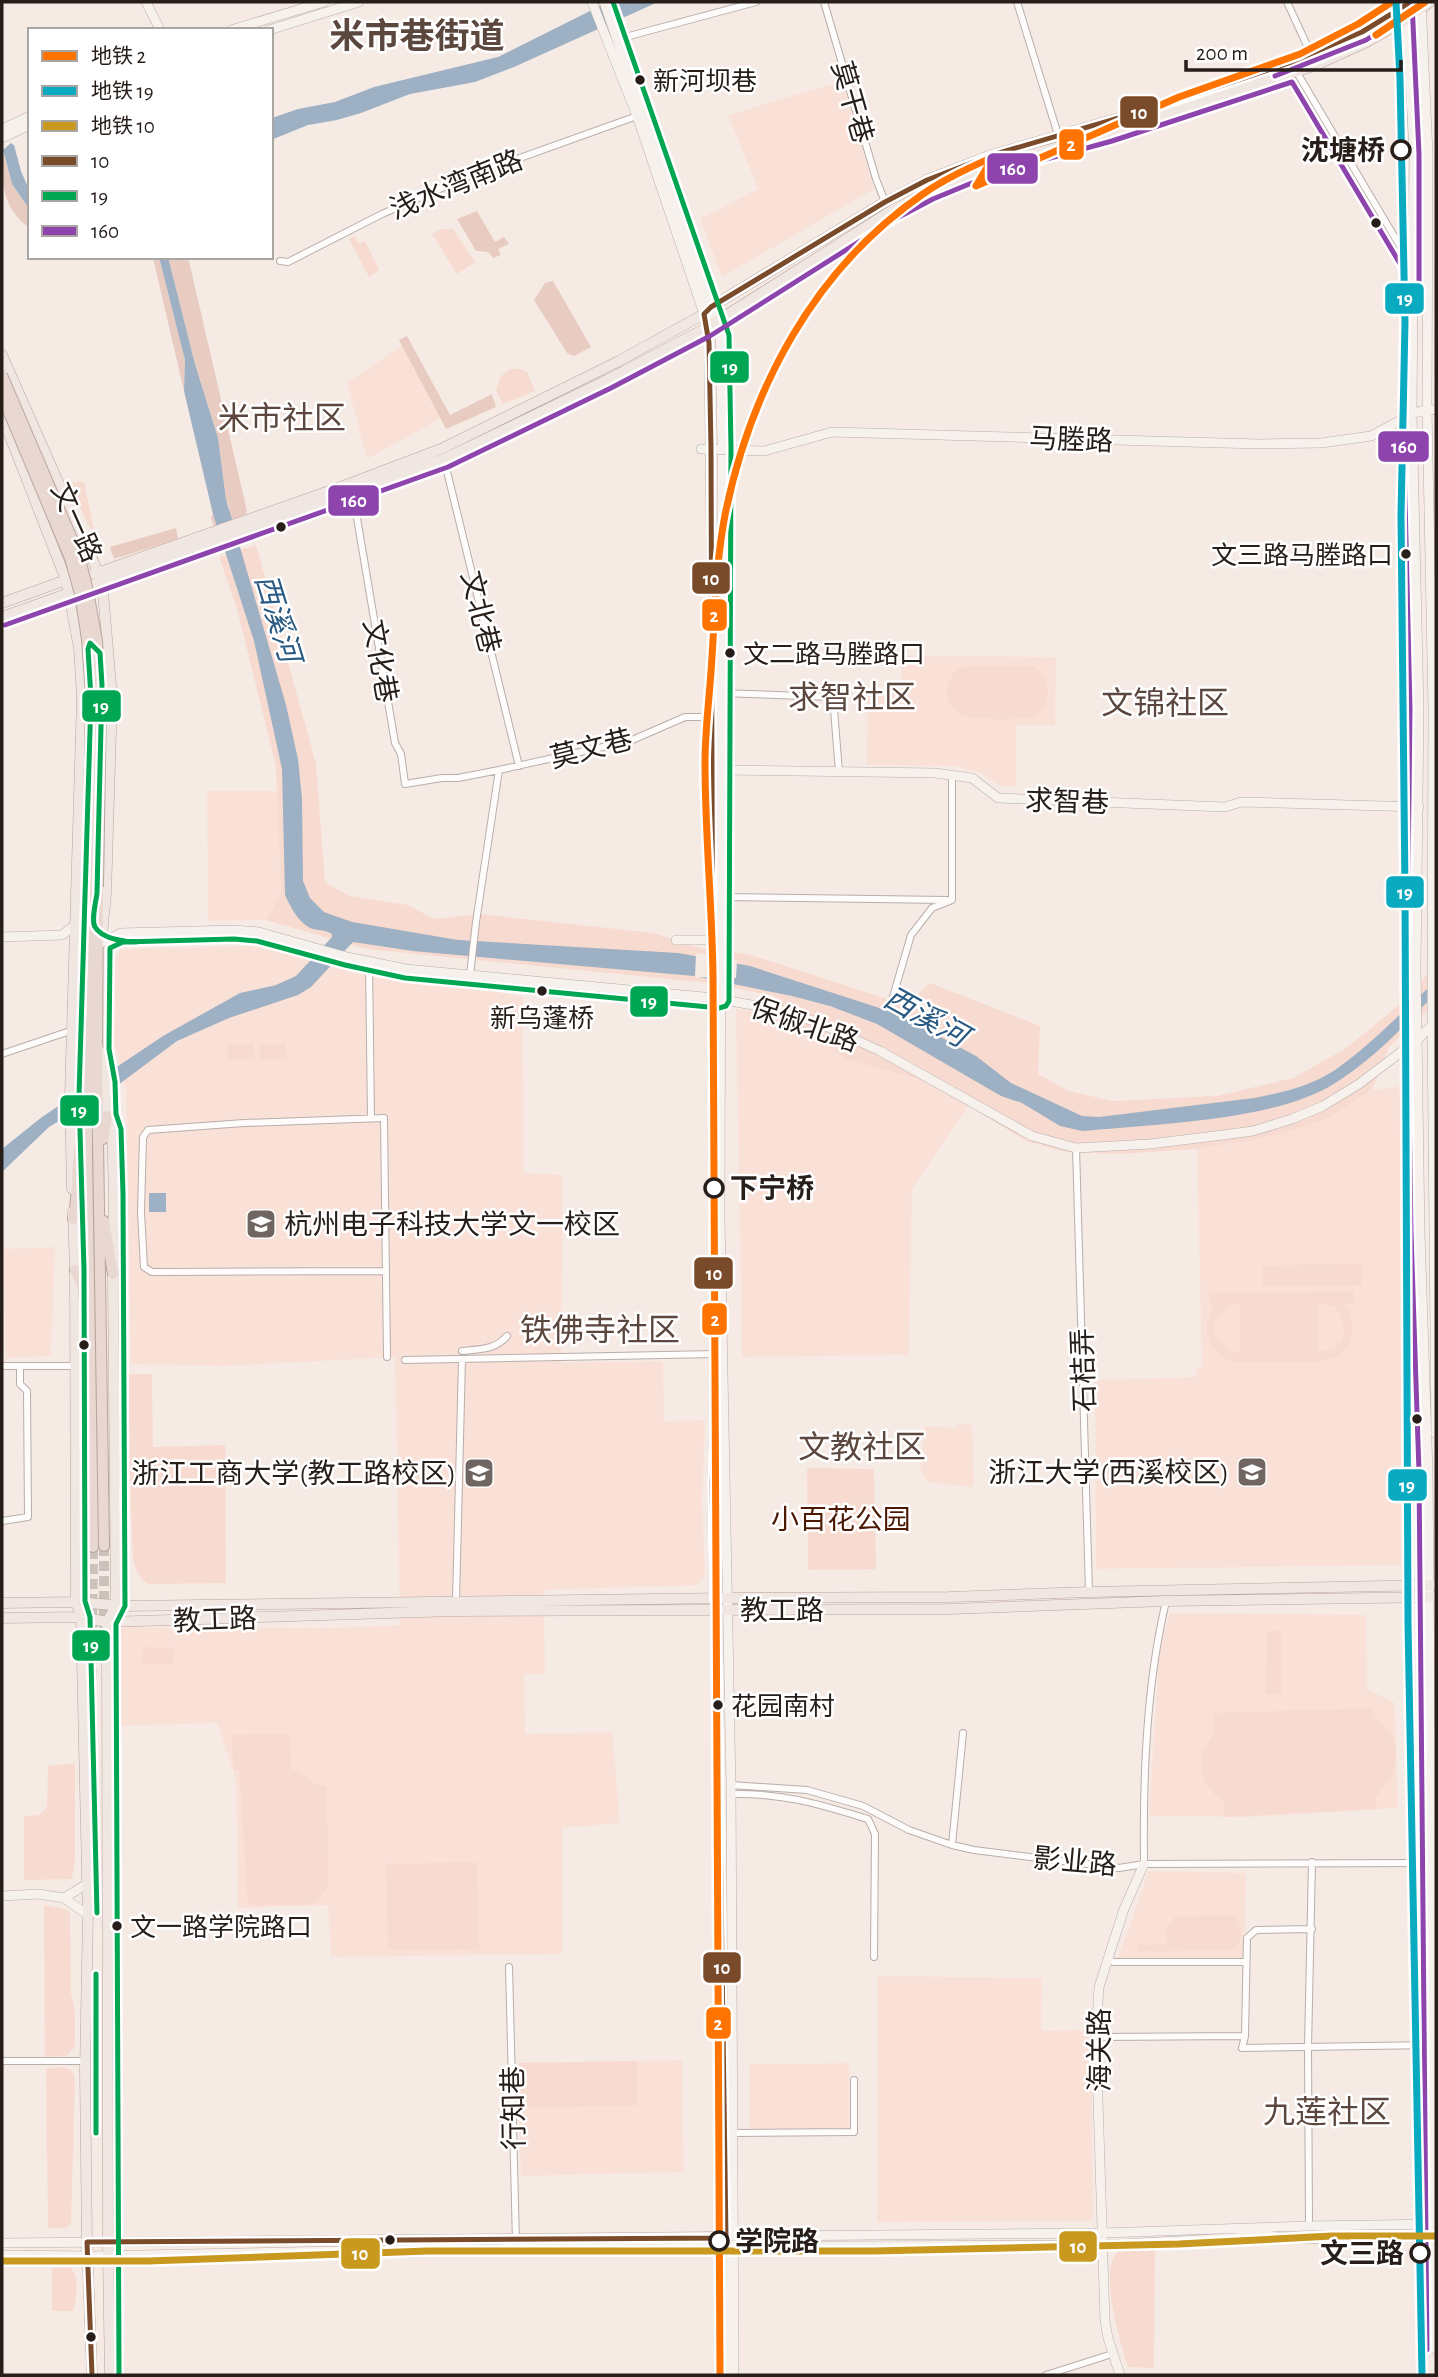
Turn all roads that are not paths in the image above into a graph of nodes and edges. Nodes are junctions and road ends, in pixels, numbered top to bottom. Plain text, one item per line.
1 (146, 2) edge
2 (324, 2) edge
3 (359, 2) edge
4 (604, 2) edge
5 (756, 2) edge
6 (824, 2) edge
7 (1017, 2) edge
8 (1287, 2) edge
9 (1406, 3) edge
10 (593, 4) edge
11 (1424, 4) edge
12 (1407, 19) junction
13 (159, 28) edge
14 (238, 28) edge
15 (273, 29) edge
16 (618, 39) junction
17 (1311, 54) junction
18 (1296, 71) junction
19 (637, 116) junction
20 (28, 117) edge
21 (28, 125) edge
22 (8, 129) edge
23 (2, 138) edge
24 (1060, 142) junction
25 (885, 202) junction
26 (280, 261) dead end
27 (1414, 270) junction
28 (708, 311) junction
29 (710, 325) junction
30 (2, 355) edge
31 (2, 375) edge
32 (2, 396) edge
33 (1432, 410) edge
34 (1412, 414) junction
35 (2, 416) edge
36 (706, 449) junction
37 (722, 449) junction
38 (444, 459) junction
39 (347, 490) junction
40 (101, 576) junction
41 (66, 580) junction
42 (68, 593) junction
43 (2, 603) edge
44 (2, 617) edge
45 (79, 648) junction
46 (109, 650) junction
47 (721, 693) junction
48 (1419, 709) junction
49 (1435, 709) edge
50 (717, 717) junction
51 (519, 766) junction
52 (499, 770) junction
53 (721, 770) junction
54 (839, 772) junction
55 (952, 775) junction
56 (458, 778) joint
57 (1419, 807) junction
58 (93, 887) junction
59 (720, 897) junction
60 (952, 900) junction
61 (103, 923) junction
62 (75, 925) junction
63 (121, 933) junction
64 (62, 935) junction
65 (2, 937) edge
66 (676, 940) dead end
67 (712, 940) junction
68 (101, 943) junction
69 (75, 947) junction
70 (716, 956) junction
71 (369, 962) junction
72 (470, 975) junction
73 (717, 993) junction
74 (892, 1000) dead end
75 (1434, 1023) edge
76 (74, 1030) junction
77 (1418, 1039) junction
78 (2, 1054) edge
79 (101, 1072) junction
80 (102, 1113) junction
81 (87, 1119) junction
82 (371, 1119) junction
83 (1076, 1148) junction
84 (98, 1185) junction
85 (73, 1219) junction
86 (75, 1270) junction
87 (386, 1271) junction
88 (113, 1274) junction
89 (507, 1336) dead end
90 (718, 1354) junction
91 (462, 1355) junction
92 (387, 1357) dead end
93 (405, 1360) dead end
94 (2, 1366) edge
95 (20, 1366) junction
96 (75, 1366) junction
97 (1436, 1434) edge
98 (92, 1467) junction
99 (2, 1521) edge
100 (1432, 1591) edge
101 (1090, 1592) junction
102 (728, 1598) junction
103 (714, 1599) junction
104 (456, 1601) junction
105 (1166, 1601) junction
106 (76, 1602) junction
107 (2, 1603) edge
108 (117, 1606) junction
109 (722, 1611) junction
110 (81, 1617) junction
111 (2, 1618) edge
112 (107, 1622) junction
113 (963, 1733) dead end
114 (731, 1789) junction
115 (952, 1846) junction
116 (1312, 1862) junction
117 (1434, 1863) edge
118 (1144, 1864) junction
119 (87, 1884) junction
120 (2, 1896) edge
121 (64, 1898) junction
122 (88, 1915) junction
123 (1312, 1929) junction
124 (874, 1957) dead end
125 (1107, 1959) junction
126 (1246, 1962) junction
127 (509, 1967) dead end
128 (1245, 2036) junction
129 (1096, 2037) junction
130 (1308, 2047) junction
131 (1434, 2049) edge
132 (2, 2061) edge
133 (85, 2061) junction
134 (854, 2080) dead end
135 (733, 2133) junction
136 (1435, 2225) edge
137 (1309, 2226) junction
138 (1103, 2233) junction
139 (1435, 2235) edge
140 (87, 2242) junction
141 (108, 2242) junction
142 (730, 2242) junction
143 (2, 2243) edge
144 (516, 2243) junction
145 (1103, 2245) junction
146 (2, 2255) edge
147 (89, 2256) junction
148 (108, 2256) junction
149 (1436, 2350) edge
150 (1112, 2354) junction
151 (92, 2375) edge
152 (110, 2375) edge
153 (727, 2375) edge
154 (734, 2375) edge
155 (1046, 2375) edge
156 (1120, 2375) edge

1 - 13 main road
2 - 14 main road
3 - 15 main road
4 - 16 main road
5 - 16 street
6 - 25 street, 莫干巷
7 - 24 street
8 - 17 street
9 - 12 main road
9 - 17 main road
10 - 19 main road
11 - 12 main road
11 - 33 main road
12 - 18 main road
12 - 27 main road
16 - 28 main road
17 - 24 main road
18 - 24 main road
18 - 27 street
19 - 26 street, 浅水湾南路
19 - 28 main road
20 - 22 main road
21 - 22 main road
22 - 23 main road
24 - 25 main road
24 - 29 main road
25 - 28 main road
27 - 34 main road
28 - 29 main road
28 - 39 main road
29 - 36 main road
29 - 37 main road
29 - 38 main road
30 - 40 main road, 文一路
31 - 58 highway, bridge
32 - 58 highway, bridge
33 - 34 main road, 马塍路
33 - 49 main road
34 - 37 main road, 马塍路
34 - 48 main road
35 - 41 main road, 文一路
36 - 37 main road, 马塍路
36 - 50 main road
37 - 47 main road
38 - 39 main road
38 - 51 street, 文北巷
39 - 40 main road
39 - 56 street, 文化巷
40 - 41 main road
40 - 42 main road
40 - 46 main road, 文一路
41 - 42 main road, 文一路
41 - 43 main road
42 - 44 main road
42 - 45 main road, 文一路
45 - 46 main road
45 - 62 main road, 文一路
46 - 61 main road, 文一路
47 - 50 main road
47 - 54 street
48 - 49 street
48 - 57 main road
49 - 75 main road
50 - 51 street, 莫文巷
50 - 53 main road
50 - 67 main road
51 - 52 street, 莫文巷
52 - 56 street, 莫文巷
52 - 72 street
53 - 54 main road, 求智巷
53 - 59 main road
54 - 55 main road, 求智巷
55 - 57 main road, 求智巷
55 - 60 street
57 - 77 main road
58 - 79 highway
58 - 81 highway
59 - 60 street
59 - 70 main road
60 - 74 street
61 - 63 main road
61 - 68 main road, 文一路
62 - 64 main road
62 - 69 main road, 文一路
63 - 68 main road, 保俶北路
63 - 71 main road, 保俶北路
64 - 65 main road
64 - 69 main road
66 - 67 main road
67 - 70 main road
68 - 79 main road, 文一路
69 - 76 main road, 文一路
70 - 73 main road
71 - 72 main road, 保俶北路
71 - 82 street
72 - 73 main road, 保俶北路
73 - 83 main road, 保俶北路
73 - 90 main road
75 - 77 main road, 保俶北路
75 - 97 main road
76 - 78 street
76 - 85 main road, 文一路
77 - 83 main road, 保俶北路
77 - 100 main road
79 - 80 highway
80 - 84 highway
80 - 88 main road
81 - 85 highway
81 - 98 highway
82 - 87 street
82 - 87 street
83 - 101 street, 石桔弄
84 - 88 highway
84 - 98 highway
85 - 86 main road, 文一路
86 - 96 main road, 文一路
86 - 98 highway
87 - 92 street
88 - 108 main road
89 - 91 street
90 - 91 street
90 - 102 main road
90 - 103 main road
91 - 93 street
91 - 104 street
94 - 95 street
95 - 96 street
95 - 99 street
96 - 106 main road, 文一路
100 - 101 main road, 教工路
100 - 105 main road, 教工路
100 - 117 main road
101 - 102 main road, 教工路
102 - 103 main road, 教工路
102 - 109 main road
103 - 104 main road, 教工路
103 - 109 main road
104 - 108 main road, 教工路
105 - 109 main road, 教工路
105 - 118 street
106 - 107 main road, 教工路
106 - 108 main road, 教工路
106 - 110 main road, 文一路
108 - 112 main road
109 - 112 main road, 教工路
109 - 114 main road
109 - 142 main road
110 - 111 main road, 教工路
110 - 112 main road, 教工路
110 - 119 main road, 文一路
112 - 141 main road
113 - 115 street
114 - 115 street, 影业路
114 - 124 street
114 - 135 main road
115 - 118 street, 影业路
116 - 117 street, 影业路
116 - 118 street, 影业路
116 - 123 street
117 - 131 main road
118 - 125 main road, 海关路
119 - 121 main road
119 - 122 main road, 文一路
120 - 121 main road
121 - 122 main road
122 - 133 main road, 文一路
123 - 126 street
123 - 130 street
125 - 126 street
125 - 129 main road, 海关路
126 - 128 street
127 - 144 street, 行知巷
128 - 129 street
128 - 130 street
129 - 138 main road, 海关路
130 - 131 street
130 - 137 street
131 - 136 main road
132 - 133 street
133 - 140 main road, 文一路
134 - 135 street
135 - 142 main road
136 - 137 main road
136 - 139 main road
137 - 138 main road
138 - 142 main road
138 - 145 main road, 海关路
139 - 145 main road
139 - 149 main road
140 - 141 main road
140 - 143 main road
140 - 147 main road, 文一路
141 - 144 main road
141 - 148 main road
142 - 144 main road
142 - 145 main road
142 - 153 main road
142 - 154 main road
144 - 148 main road
145 - 150 main road, 海关路
146 - 147 main road
147 - 148 main road
147 - 151 main road, 文一路
148 - 152 main road
150 - 155 street
150 - 156 main road, 海关路

